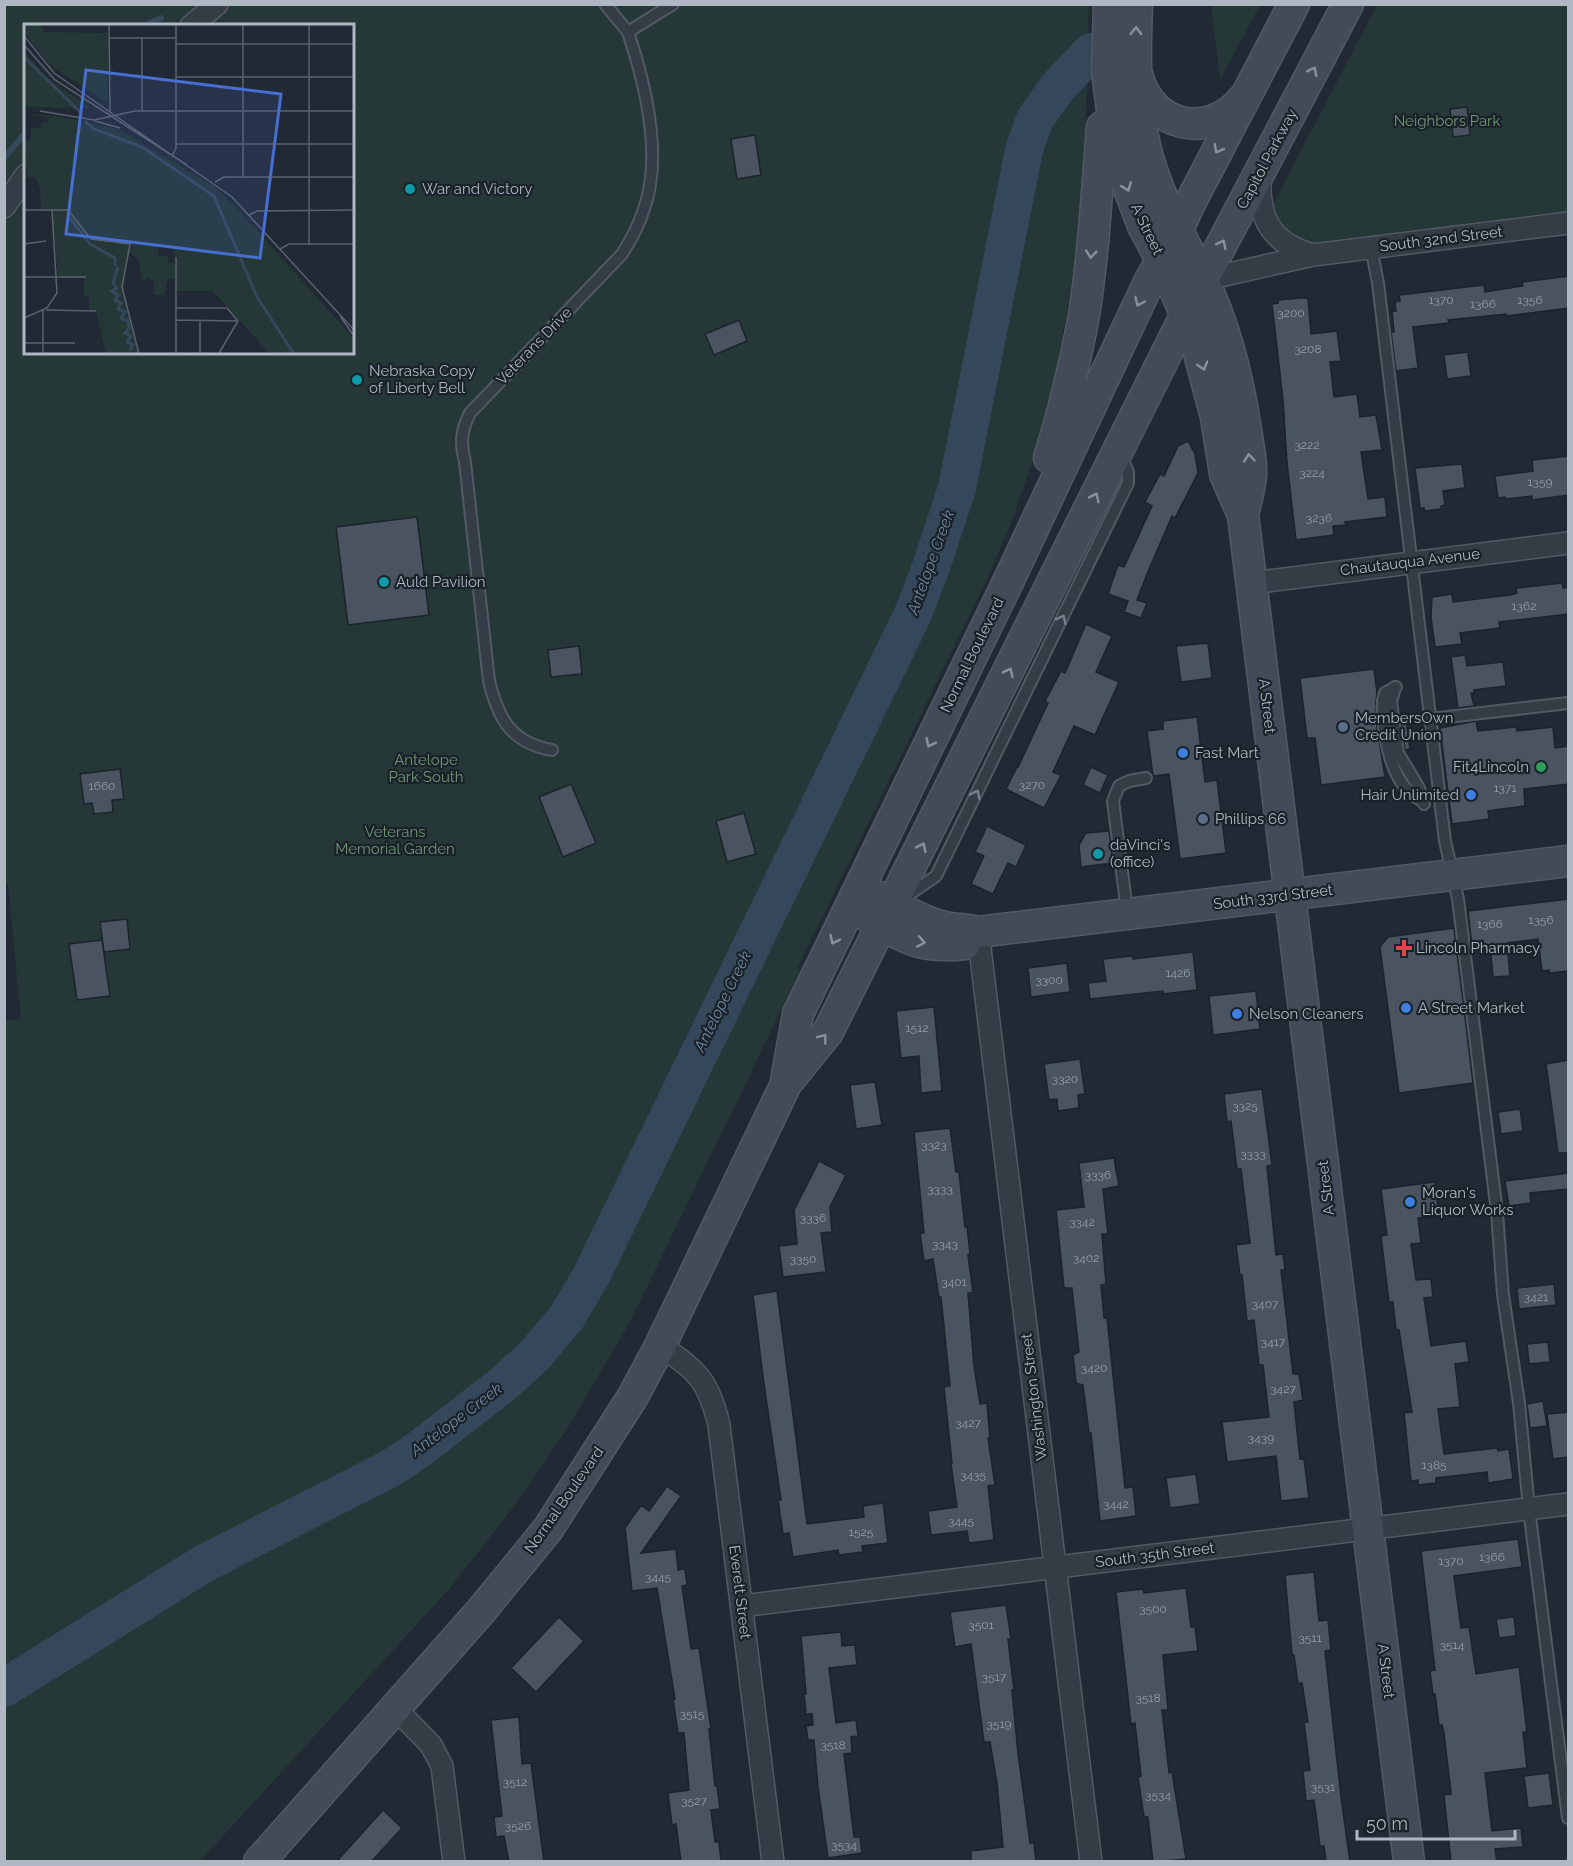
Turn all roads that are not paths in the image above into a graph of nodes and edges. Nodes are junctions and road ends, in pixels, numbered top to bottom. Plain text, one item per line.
1 (217, 4) edge
2 (605, 4) edge
3 (673, 4) edge
4 (1109, 4) edge
5 (1137, 4) edge
6 (1294, 4) edge
7 (1348, 4) edge
8 (193, 24) edge
9 (628, 32) junction
10 (1107, 70) junction
11 (1137, 73) junction
12 (1249, 91) junction
13 (1260, 173) junction
14 (24, 178) edge
15 (4, 207) edge
16 (1569, 223) edge
17 (1177, 232) junction
18 (1371, 247) junction
19 (1313, 255) junction
20 (1162, 261) junction
21 (1203, 280) junction
22 (1186, 315) junction
23 (1243, 515) junction
24 (1569, 543) edge
25 (1410, 562) junction
26 (1252, 583) junction
27 (1007, 584) junction
28 (1396, 687) dead end
29 (1569, 703) edge
30 (1430, 718) junction
31 (552, 750) dead end
32 (1146, 778) dead end
33 (1423, 803) dead end
34 (1569, 861) edge
35 (1454, 876) junction
36 (1291, 895) junction
37 (855, 898) junction
38 (1127, 914) junction
39 (888, 915) junction
40 (978, 932) junction
41 (786, 1084) junction
42 (660, 1346) junction
43 (1569, 1504) edge
44 (1529, 1509) junction
45 (1368, 1529) junction
46 (1054, 1568) junction
47 (742, 1606) junction
48 (395, 1708) junction
49 (1569, 1818) edge
50 (260, 1862) edge
51 (454, 1862) edge
52 (773, 1862) edge
53 (1091, 1862) edge
54 (1409, 1862) edge

1 - 8 street
2 - 9 lane
3 - 9 lane
4 - 10 main road, A Street
11 -> 5 main road, A Street
6 - 12 main road
13 -> 7 main road, Capitol Parkway
9 - 31 lane, Veterans Drive
10 -> 20 main road, A Street
10 -> 27 main road
11 - 12 main road
11 - 17 main road, A Street
12 -> 17 main road
13 - 19 street, South 32nd Street
21 -> 13 main road, Capitol Parkway
14 - 15 street
16 - 18 street, South 32nd Street
17 - 20 main road, Normal Boulevard
17 - 21 main road, A Street
18 - 19 street, South 32nd Street
18 - 25 lane
19 - 21 street, South 32nd Street
20 - 21 street
20 - 22 main road, A Street
20 -> 27 main road, Normal Boulevard
21 - 22 main road, Capitol Parkway
23 -> 21 main road, A Street
22 -> 23 main road, A Street
39 -> 22 main road, Normal Boulevard
23 - 26 main road, A Street
24 - 25 street, Chautauqua Avenue
25 - 26 street, Chautauqua Avenue
25 - 30 lane
26 - 36 main road, A Street
27 -> 37 main road, Normal Boulevard
28 - 33 lane
29 - 30 lane
30 - 35 lane
32 - 38 lane
34 - 35 main road, South 33rd Street
35 - 36 main road, South 33rd Street
35 - 44 lane
36 - 38 main road, South 33rd Street
36 - 45 main road, A Street
37 - 39 main road, South 33rd Street
37 -> 41 main road, Normal Boulevard
38 - 40 main road, South 33rd Street
39 - 40 main road, South 33rd Street
41 -> 39 main road, Normal Boulevard
40 - 46 street, Washington Street
41 - 42 main road, Normal Boulevard
42 - 47 street, Everett Street
42 - 48 main road, Normal Boulevard
43 - 44 street, South 35th Street
44 - 45 street, South 35th Street
44 - 49 lane
45 - 46 street, South 35th Street
45 - 54 main road, A Street
46 - 47 street, South 35th Street
46 - 53 street, Washington Street
47 - 52 street, Everett Street
48 - 50 main road, Normal Boulevard
48 - 51 street

